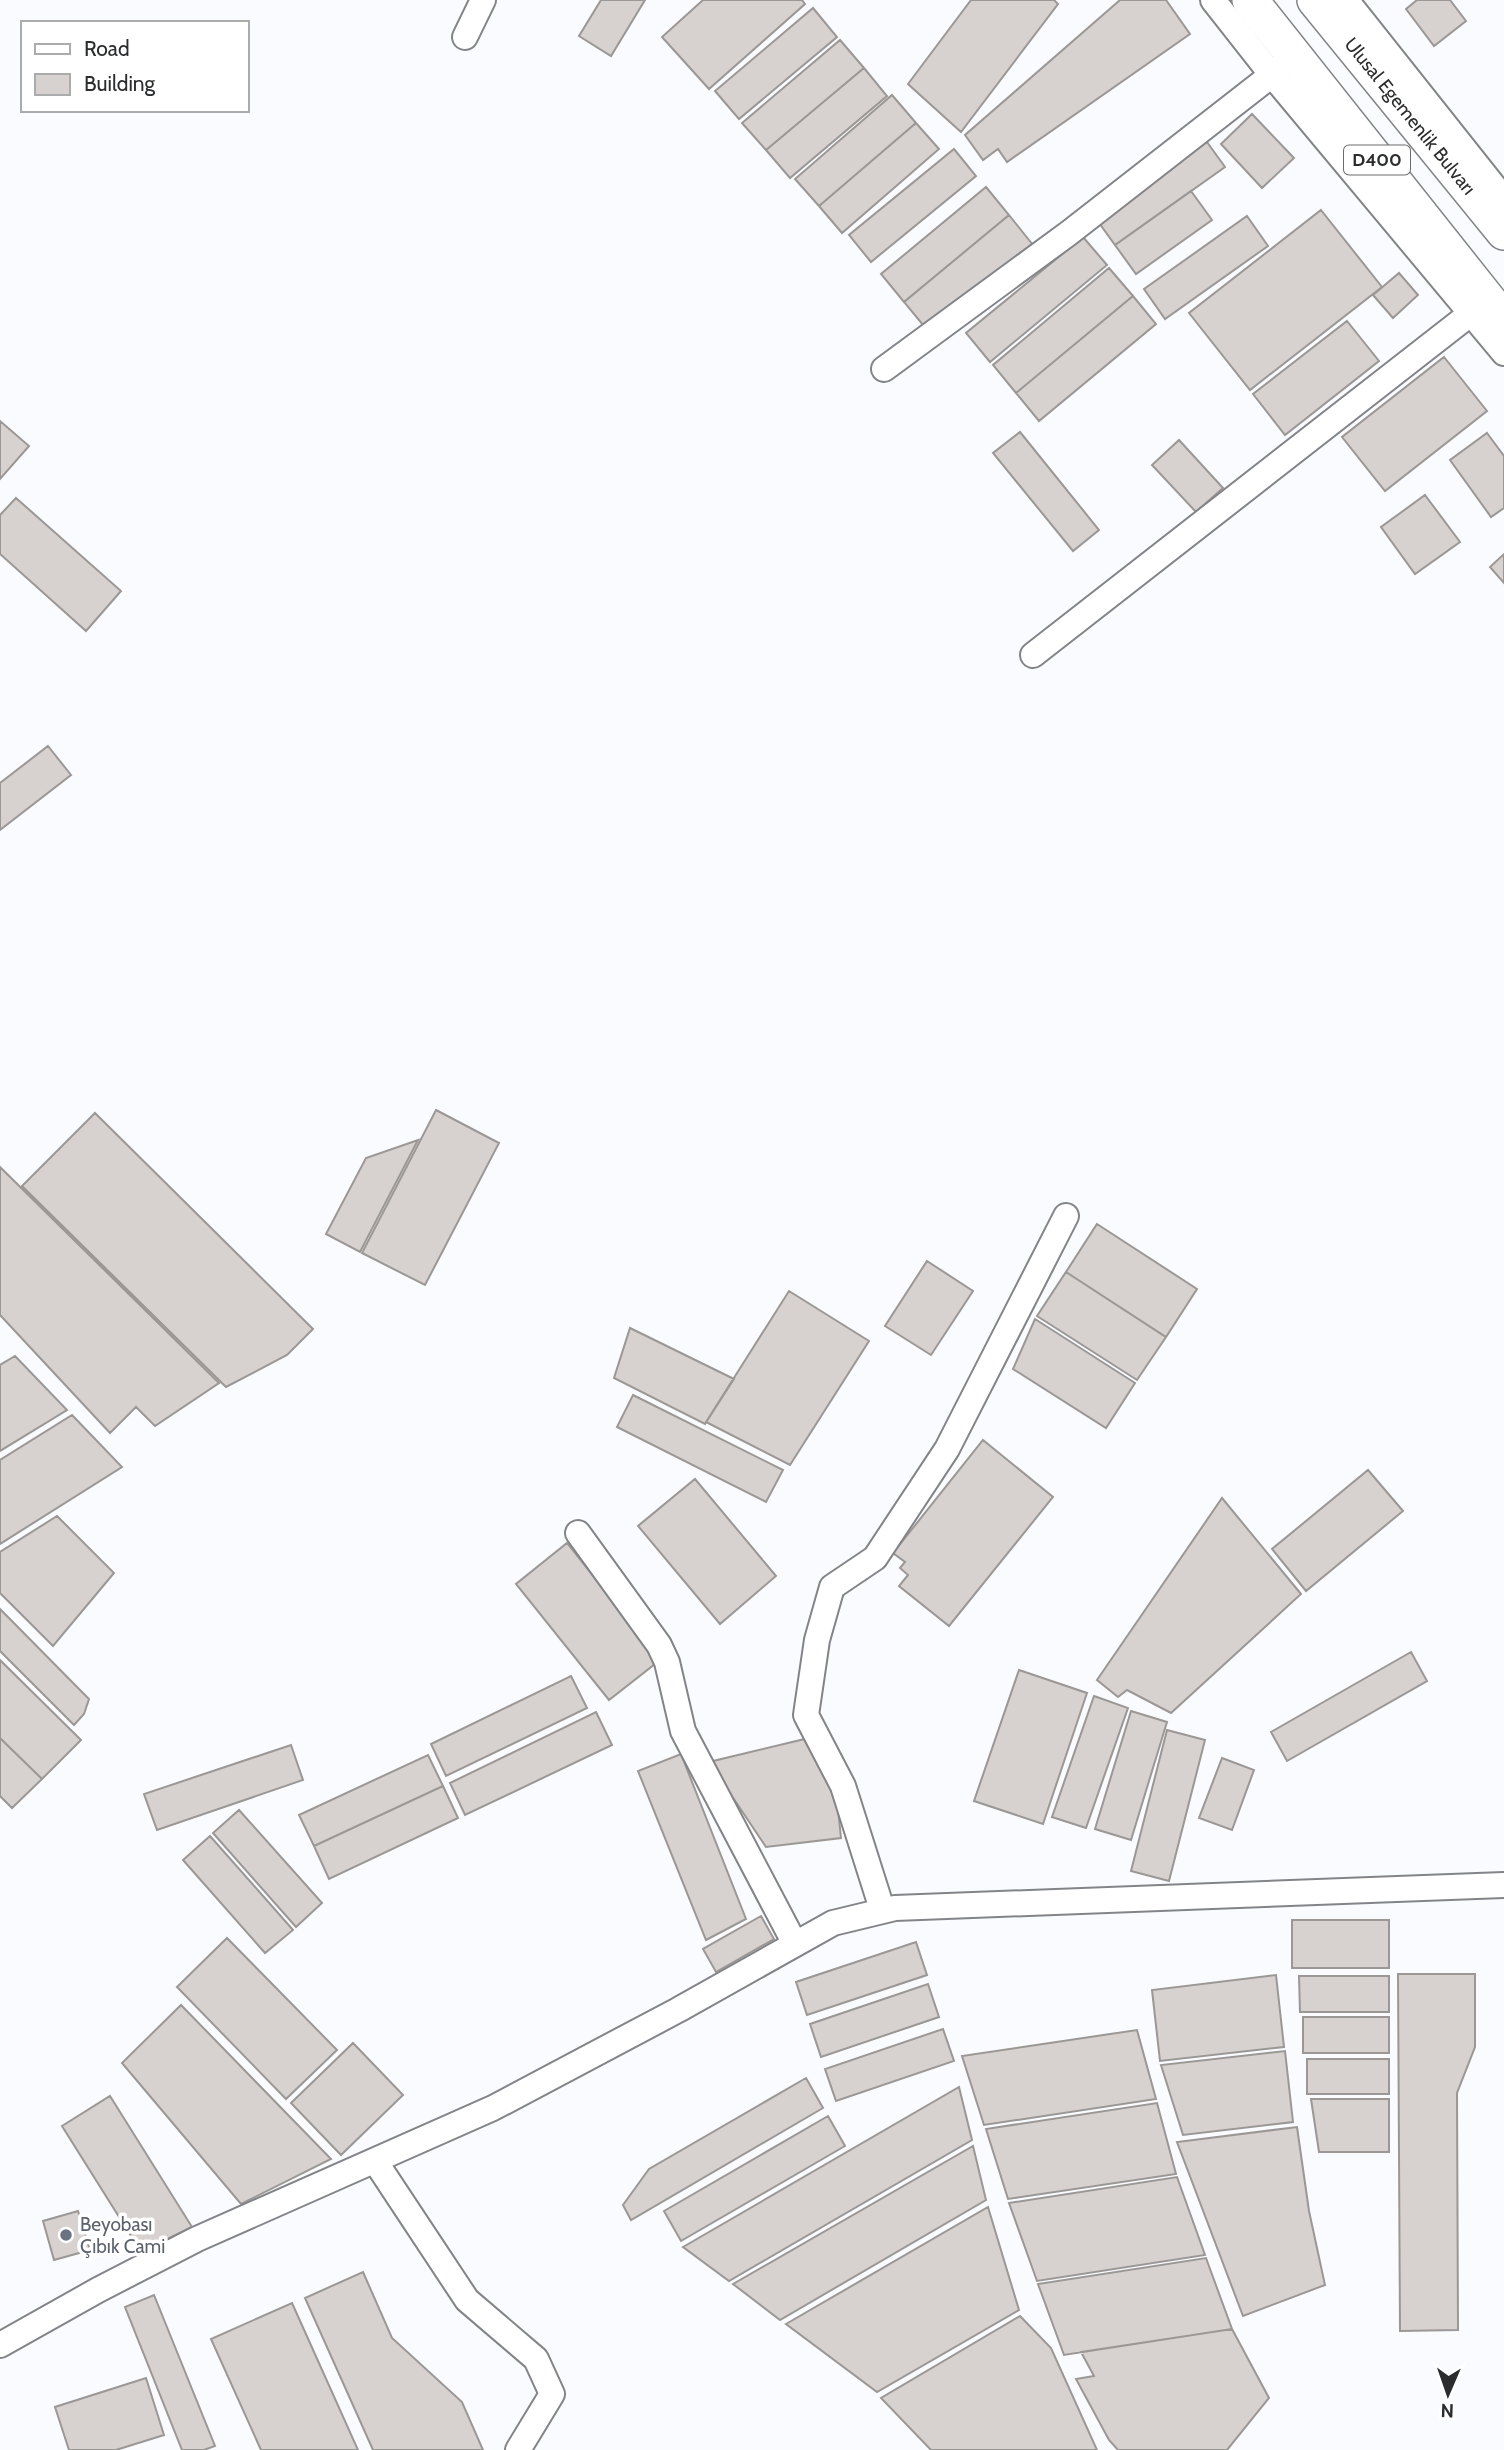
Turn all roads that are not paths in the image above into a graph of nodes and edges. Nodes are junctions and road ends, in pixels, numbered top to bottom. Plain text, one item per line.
1 (483, 0) edge
2 (1213, 0) edge
3 (1250, 0) edge
4 (1315, 0) edge
5 (1346, 0) edge
6 (465, 37) dead end
7 (1284, 65) junction
8 (1504, 199) edge
9 (1504, 232) edge
10 (1488, 311) edge
11 (1504, 353) edge
12 (884, 369) dead end
13 (1033, 655) dead end
14 (1066, 1216) dead end
15 (578, 1533) dead end
16 (1504, 1885) edge
17 (881, 1909) junction
18 (796, 1944) junction
19 (375, 2161) junction
20 (0, 2345) edge
21 (518, 2450) edge

1 - 6 street
2 - 7 street
3 - 7 highway, D400
4 - 9 highway, Ulusal Egemenlik Bulvarı / D400
5 - 8 street
7 - 10 highway, D400
7 - 12 street
10 - 11 street
10 - 13 street
14 - 17 street
15 - 18 street
16 - 17 street
17 - 18 street
18 - 19 street
19 - 20 street
19 - 21 street

